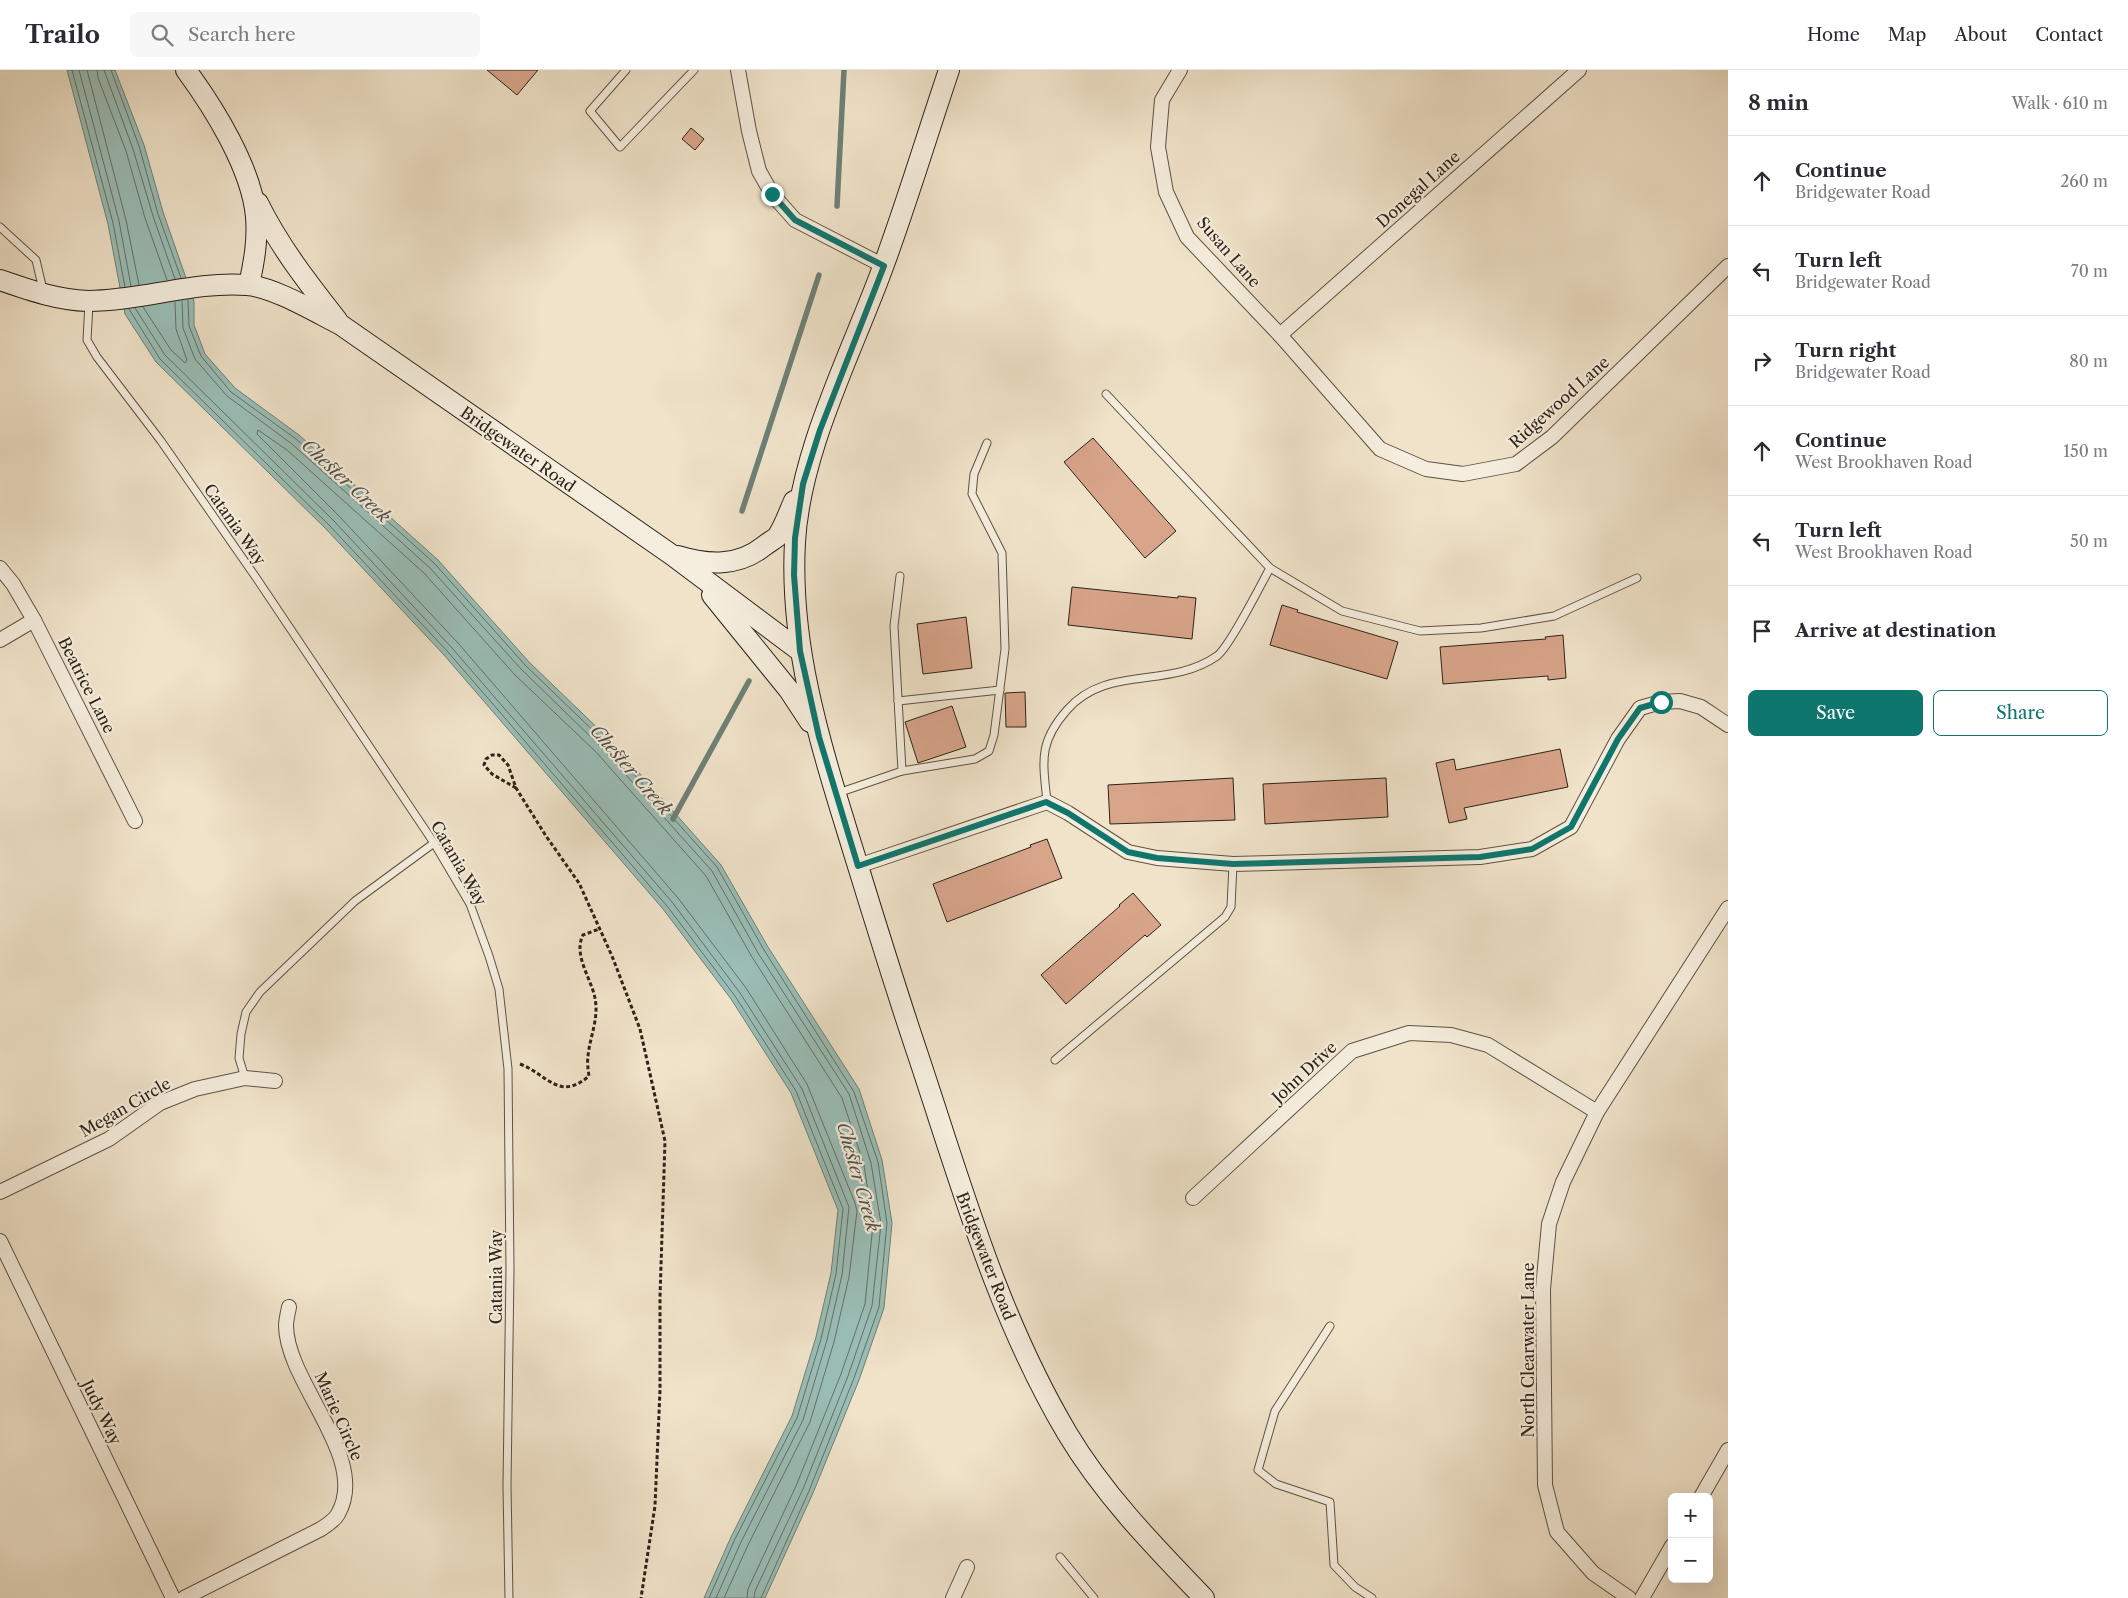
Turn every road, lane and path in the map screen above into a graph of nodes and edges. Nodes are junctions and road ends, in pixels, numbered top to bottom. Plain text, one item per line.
1 (186, 70) edge
2 (626, 70) edge
3 (694, 70) edge
4 (738, 70) edge
5 (950, 70) edge
6 (1180, 70) edge
7 (1579, 70) edge
8 (250, 188) junction
9 (0, 227) edge
10 (884, 266) junction
11 (1728, 266) edge
12 (0, 280) edge
13 (249, 285) junction
14 (45, 296) junction
15 (89, 300) junction
16 (341, 325) junction
17 (1280, 335) junction
18 (1106, 394) dead end
19 (987, 443) dead end
20 (803, 484) junction
21 (672, 555) junction
22 (0, 568) edge
23 (1270, 568) junction
24 (900, 576) dead end
25 (1637, 578) dead end
26 (34, 620) junction
27 (0, 640) edge
28 (800, 651) junction
29 (1000, 690) junction
30 (898, 702) junction
31 (1728, 725) edge
32 (819, 737) junction
33 (902, 771) junction
34 (516, 788) junction
35 (836, 794) junction
36 (1046, 802) junction
37 (136, 821) dead end
38 (434, 843) junction
39 (1233, 864) junction
40 (858, 866) junction
41 (1728, 908) edge
42 (599, 929) junction
43 (507, 1060) junction
44 (1055, 1060) dead end
45 (245, 1078) junction
46 (275, 1081) dead end
47 (1597, 1112) junction
48 (0, 1192) edge
49 (1193, 1198) dead end
50 (0, 1241) edge
51 (289, 1307) dead end
52 (1330, 1326) dead end
53 (1728, 1450) edge
54 (1703, 1493) edge
55 (1668, 1553) edge
56 (1060, 1557) dead end
57 (967, 1567) dead end
58 (173, 1598) edge
59 (184, 1598) edge
60 (509, 1598) edge
61 (641, 1598) edge
62 (953, 1598) edge
63 (1094, 1598) edge
64 (1204, 1598) edge
65 (1372, 1598) edge
66 (1629, 1598) edge
67 (1642, 1598) edge

1 - 8 street
2 - 3 lane
4 - 10 street
5 - 10 street
6 - 17 street, Susan Lane
7 - 17 street, Donegal Lane
8 - 13 street
8 - 16 street
9 - 14 lane
10 - 20 street
11 - 17 street, Ridgewood Lane
12 - 14 street, Bridgewater Road
13 - 15 street, Bridgewater Road
13 - 16 street, Bridgewater Road
14 - 15 street, Bridgewater Road
15 - 38 lane, Catania Way
16 - 21 street, Bridgewater Road
18 - 23 lane
19 - 29 lane
20 - 21 street
20 - 28 street
21 - 28 street, Bridgewater Road
21 - 32 street
22 - 26 street, Beatrice Lane
23 - 25 lane
23 - 36 lane
24 - 30 lane
26 - 27 street
26 - 37 street, Beatrice Lane
28 - 32 street, Bridgewater Road
29 - 30 lane
29 - 33 lane
30 - 33 lane
31 - 39 street
32 - 35 street, Bridgewater Road
33 - 35 lane
34 - 34 path
34 - 42 path
35 - 40 street, Bridgewater Road
36 - 39 street
36 - 40 street
38 - 43 lane, Catania Way
38 - 45 lane
39 - 44 lane
40 - 64 street, Bridgewater Road
41 - 47 street, North Clearwater Lane
42 - 43 path
42 - 61 path
43 - 60 lane, Catania Way
45 - 46 street, Megan Circle
45 - 48 street, Megan Circle
47 - 49 street, John Drive
47 - 66 street, North Clearwater Lane
50 - 58 street, Judy Way
51 - 59 street, Marie Circle
52 - 65 lane
53 - 54 street
55 - 67 street
56 - 63 lane
57 - 62 street

